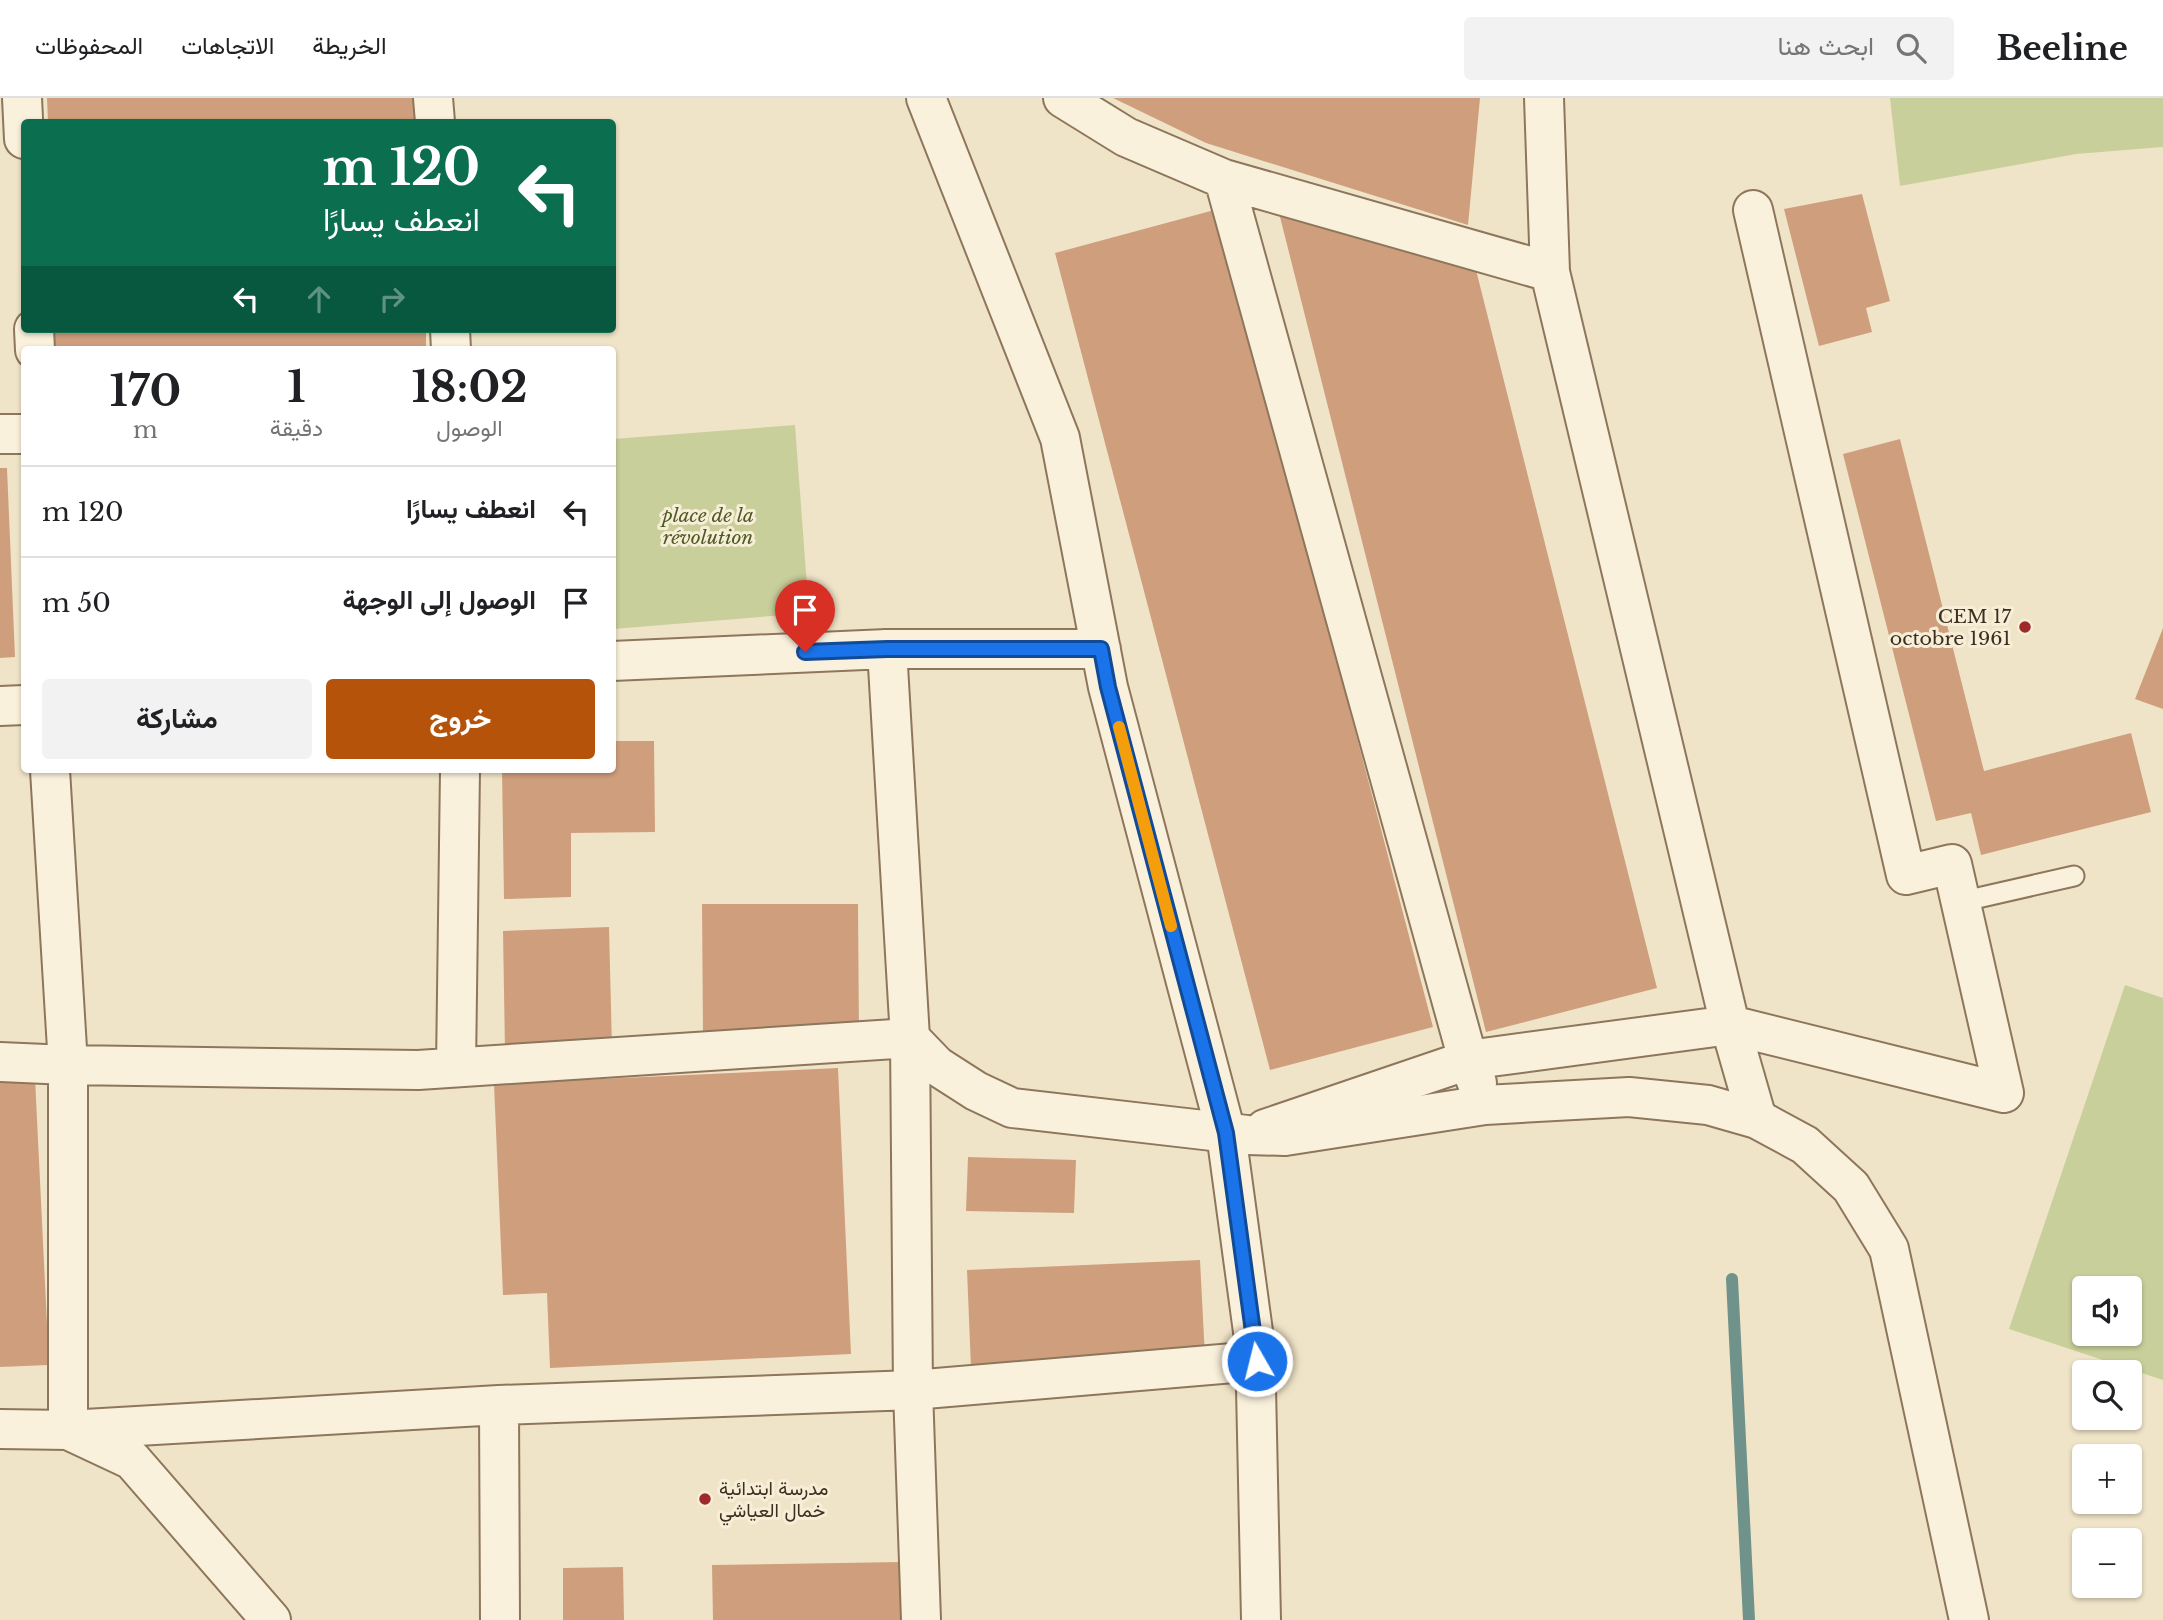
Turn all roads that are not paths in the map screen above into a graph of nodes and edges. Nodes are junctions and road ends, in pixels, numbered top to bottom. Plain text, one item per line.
1 (22, 98) edge
2 (433, 98) edge
3 (926, 98) edge
4 (1063, 98) edge
5 (1544, 98) edge
6 (23, 119) edge
7 (435, 119) edge
8 (1224, 179) junction
9 (1754, 210) dead end
10 (1550, 272) junction
11 (0, 434) edge
12 (21, 434) edge
13 (887, 649) junction
14 (1101, 649) junction
15 (616, 661) edge
16 (21, 705) edge
17 (0, 706) edge
18 (50, 773) edge
19 (460, 773) edge
20 (2074, 876) dead end
21 (1960, 902) junction
22 (1730, 1026) junction
23 (910, 1038) junction
24 (1468, 1060) junction
25 (0, 1062) edge
26 (68, 1065) junction
27 (456, 1067) junction
28 (1485, 1105) junction
29 (1757, 1119) junction
30 (1236, 1134) junction
31 (1257, 1361) junction
32 (913, 1390) junction
33 (499, 1405) junction
34 (0, 1429) edge
35 (68, 1430) junction
36 (271, 1620) edge
37 (500, 1620) edge
38 (921, 1620) edge
39 (1261, 1620) edge
40 (1969, 1620) edge

1 - 6 street
2 - 7 street
3 - 14 street
4 - 8 street
5 - 10 street
8 - 10 street
8 - 24 street
9 - 21 street
10 - 22 street
11 - 12 street
13 - 14 street
13 - 15 street
13 - 23 street
14 - 30 street
16 - 17 street
18 - 26 street
19 - 27 street
20 - 21 lane
21 - 22 street
22 - 24 street
22 - 29 street
23 - 27 street
23 - 30 street
23 - 32 street
24 - 28 street
24 - 30 street
25 - 26 street
26 - 27 street
26 - 35 street
28 - 29 street
28 - 30 street
29 - 40 street
30 - 31 street
31 - 32 street
31 - 39 street
32 - 33 street
32 - 38 street
33 - 35 street
33 - 37 street
34 - 35 street
35 - 36 street

